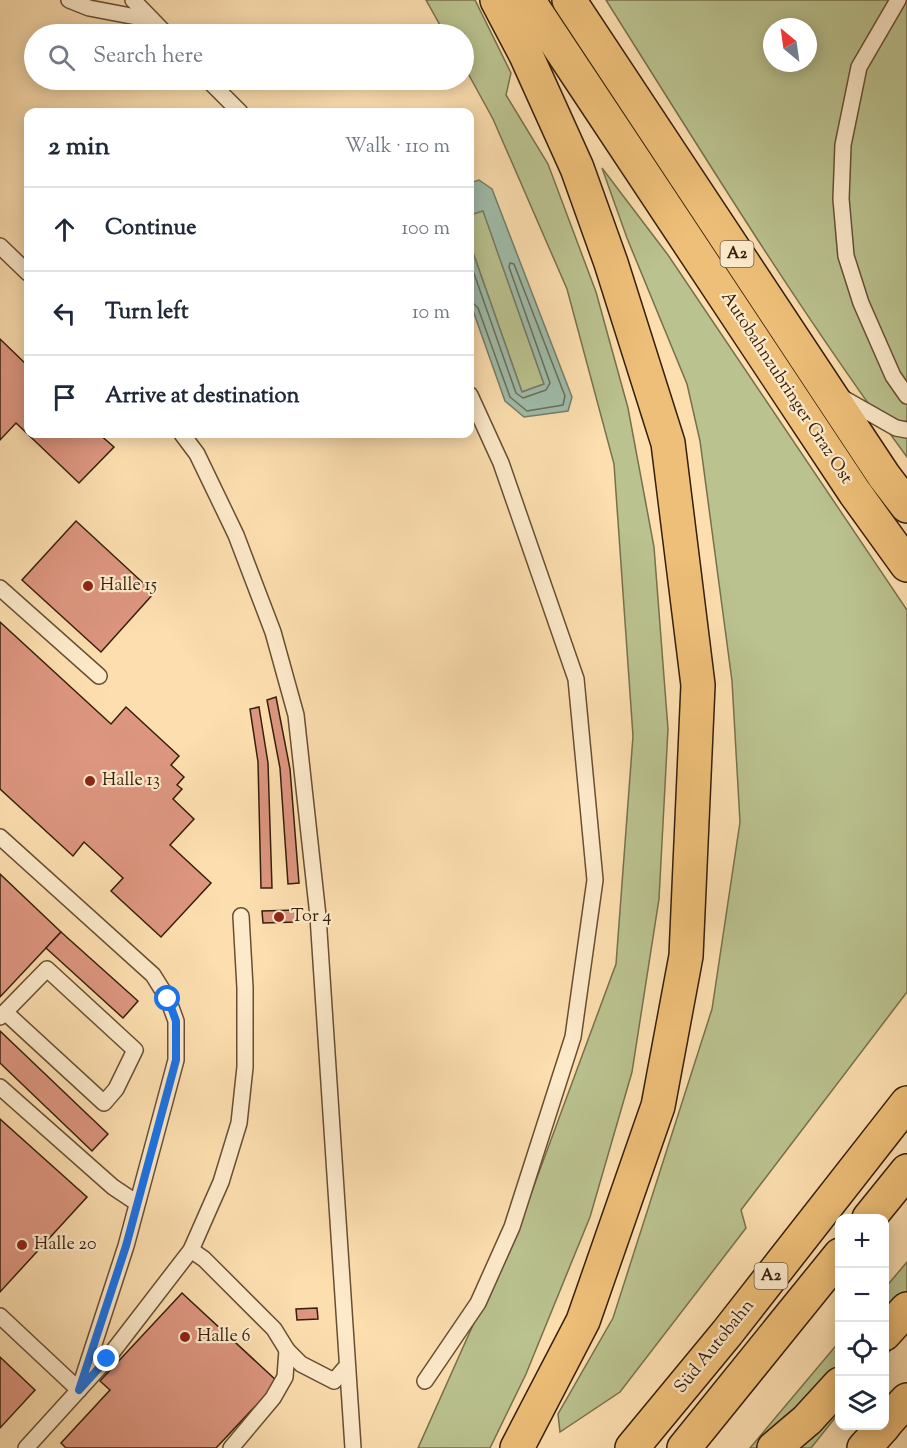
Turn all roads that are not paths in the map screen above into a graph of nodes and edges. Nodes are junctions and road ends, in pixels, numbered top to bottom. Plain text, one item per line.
1 (69, 0) edge
2 (133, 0) edge
3 (497, 0) edge
4 (528, 0) edge
5 (569, 0) edge
6 (898, 0) edge
7 (152, 20) junction
8 (156, 24) edge
9 (218, 90) edge
10 (236, 108) edge
11 (0, 246) edge
12 (24, 269) edge
13 (827, 388) junction
14 (907, 396) edge
15 (474, 404) edge
16 (907, 430) edge
17 (185, 438) edge
18 (907, 506) edge
19 (907, 565) edge
20 (0, 588) edge
21 (99, 676) dead end
22 (0, 837) edge
23 (241, 916) dead end
24 (3, 1014) edge
25 (0, 1086) edge
26 (907, 1102) edge
27 (907, 1171) edge
28 (137, 1203) junction
29 (872, 1214) edge
30 (191, 1250) junction
31 (835, 1261) edge
32 (907, 1309) edge
33 (0, 1316) edge
34 (889, 1329) edge
35 (287, 1350) junction
36 (348, 1366) junction
37 (425, 1381) dead end
38 (835, 1389) edge
39 (79, 1390) junction
40 (907, 1400) edge
41 (889, 1420) edge
42 (880, 1430) edge
43 (526, 1441) edge
44 (26, 1448) edge
45 (231, 1448) edge
46 (352, 1448) edge
47 (632, 1448) edge
48 (684, 1448) edge
49 (774, 1448) edge
50 (864, 1448) edge

1 - 7 lane
2 - 7 lane
3 - 43 main road
4 - 19 main road, Autobahnzubringer Graz Ost / A2
5 - 13 main road, Autobahnzubringer Graz Ost / A2
6 - 14 lane
7 - 8 lane
9 - 10 lane
11 - 12 lane
13 - 16 lane
13 - 18 main road, Autobahnzubringer Graz Ost / A2
15 - 37 lane
17 - 36 lane
20 - 21 lane
22 - 28 lane
23 - 30 lane
24 - 24 lane
25 - 28 lane
26 - 47 main road, Süd Autobahn / A2
27 - 29 main road
28 - 39 lane
30 - 35 lane
30 - 39 lane
31 - 48 main road, A2
32 - 34 main road
33 - 39 lane
35 - 36 lane
35 - 45 lane
36 - 46 lane
38 - 49 main road
39 - 44 lane
40 - 41 main road
42 - 50 main road

